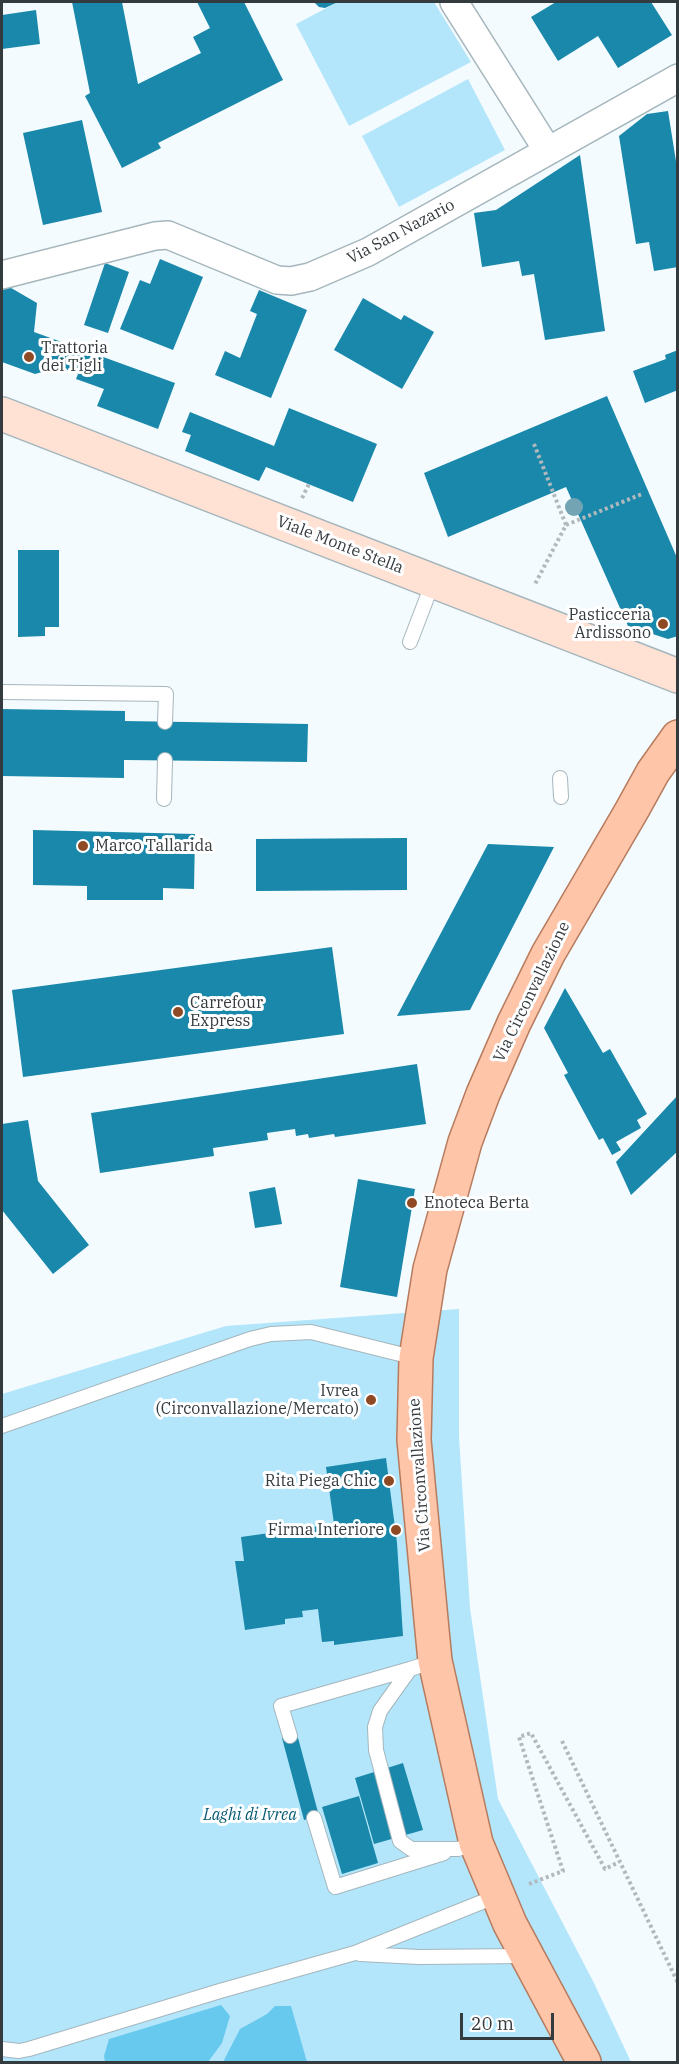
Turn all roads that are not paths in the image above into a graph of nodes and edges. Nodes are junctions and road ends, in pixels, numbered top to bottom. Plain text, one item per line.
1 (454, 2) edge
2 (678, 78) edge
3 (548, 151) junction
4 (2, 275) edge
5 (2, 414) edge
6 (433, 582) junction
7 (410, 642) dead end
8 (678, 676) edge
9 (2, 692) edge
10 (165, 722) dead end
11 (678, 737) edge
12 (165, 760) dead end
13 (560, 778) dead end
14 (561, 797) dead end
15 (164, 799) dead end
16 (416, 1358) junction
17 (2, 1426) edge
18 (423, 1665) junction
19 (290, 1736) dead end
20 (314, 1818) dead end
21 (467, 1846) junction
22 (497, 1896) junction
23 (355, 1953) junction
24 (526, 1956) junction
25 (2, 2049) edge
26 (584, 2062) edge

1 - 3 street
2 - 3 street, Via San Nazario
3 - 4 street, Via San Nazario
5 - 6 main road, Viale Monte Stella
6 - 7 lane
6 - 8 main road, Viale Monte Stella
9 - 10 lane
11 - 16 main road, Via Circonvallazione
12 - 15 lane
13 - 14 lane
16 - 17 lane
16 - 18 main road, Via Circonvallazione
18 - 19 lane
18 - 21 main road, Via Circonvallazione
18 - 21 lane
20 - 21 lane
21 - 22 main road, Via Circonvallazione
22 - 23 lane
22 - 24 main road, Via Circonvallazione
23 - 24 lane
23 - 25 lane
24 - 26 main road, Via Circonvallazione

